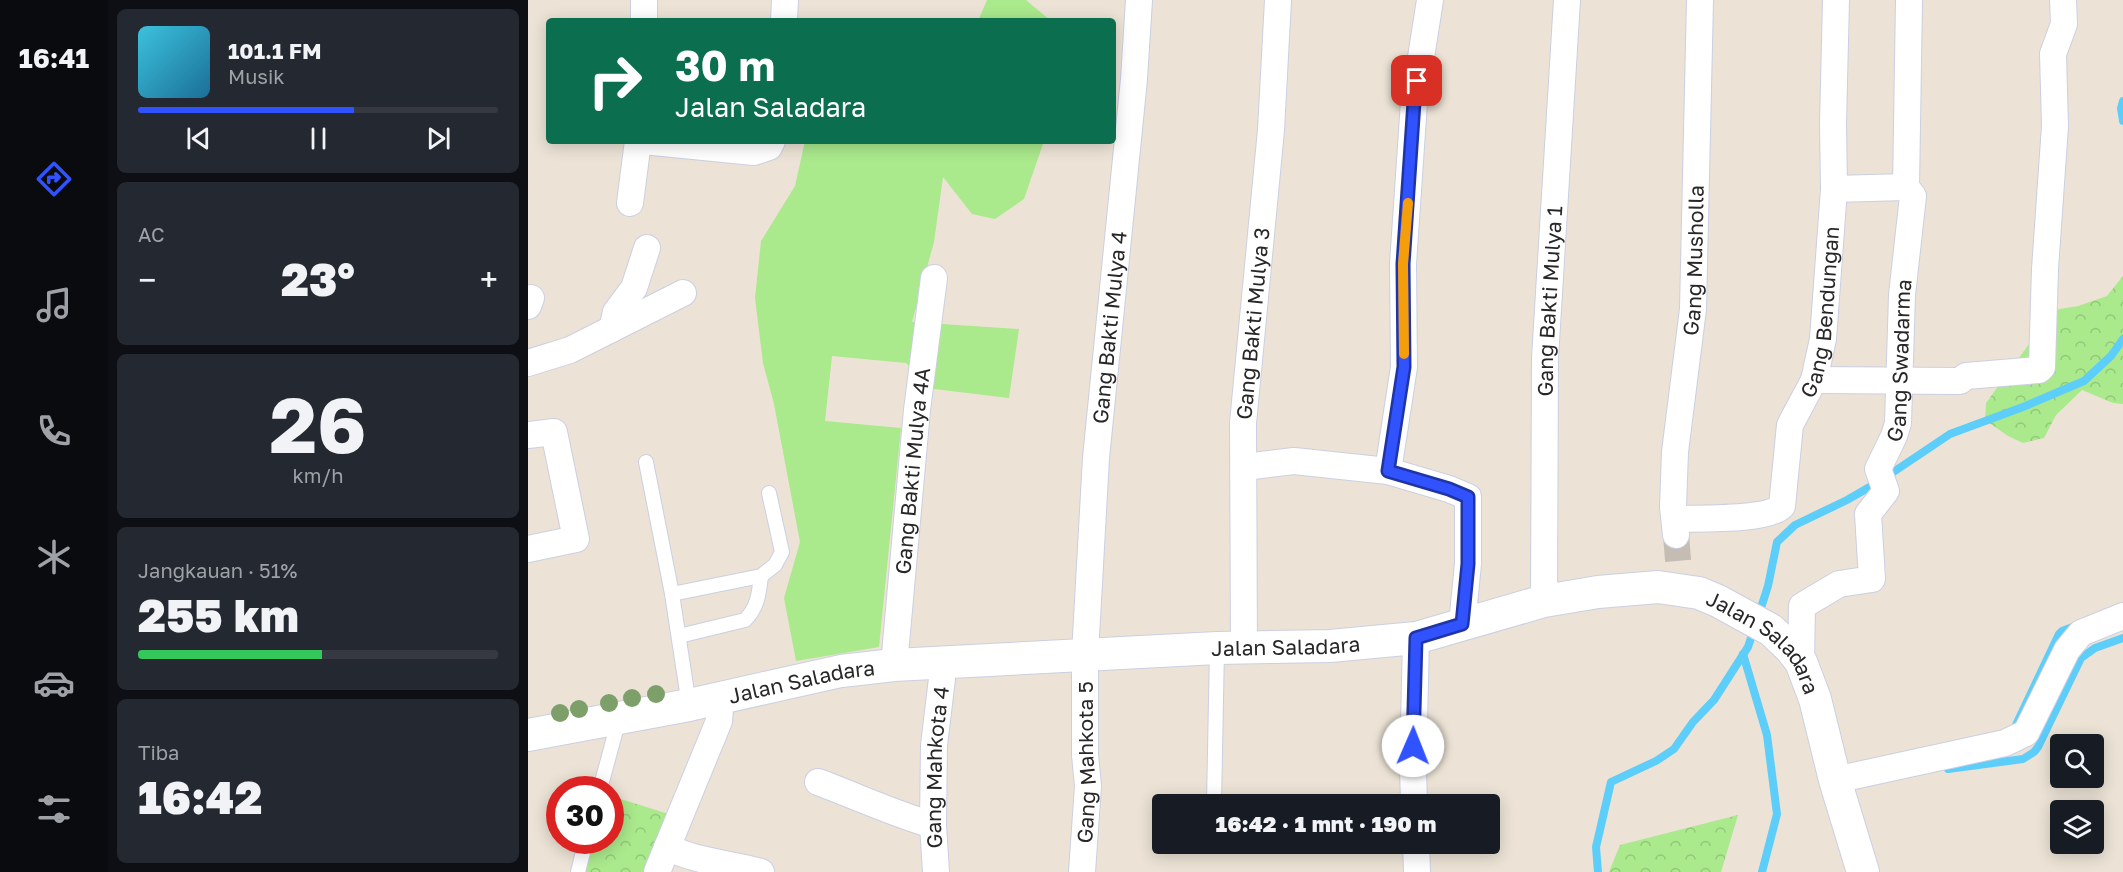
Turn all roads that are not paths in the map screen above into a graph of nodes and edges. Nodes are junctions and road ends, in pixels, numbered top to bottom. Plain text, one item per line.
1 (644, 0) edge
2 (785, 0) edge
3 (1139, 0) edge
4 (1278, 0) edge
5 (1430, 0) edge
6 (1567, 0) edge
7 (1700, 0) edge
8 (1836, 0) edge
9 (1909, 0) edge
10 (2063, 0) edge
11 (644, 18) edge
12 (784, 18) edge
13 (638, 144) edge
14 (673, 144) edge
15 (770, 144) edge
16 (1906, 187) junction
17 (1834, 189) junction
18 (630, 204) dead end
19 (647, 248) dead end
20 (934, 278) dead end
21 (683, 293) dead end
22 (612, 329) junction
23 (528, 363) edge
24 (1814, 380) junction
25 (1899, 381) junction
26 (528, 435) edge
27 (646, 462) dead end
28 (1245, 467) junction
29 (1388, 471) junction
30 (769, 492) dead end
31 (1675, 527) joint
32 (528, 549) edge
33 (761, 576) junction
34 (672, 594) junction
35 (1544, 601) junction
36 (2123, 616) edge
37 (1462, 624) junction
38 (679, 636) junction
39 (1416, 638) junction
40 (1231, 648) junction
41 (1085, 654) junction
42 (1796, 655) junction
43 (944, 662) junction
44 (894, 665) junction
45 (722, 697) junction
46 (689, 705) junction
47 (619, 719) junction
48 (528, 735) edge
49 (604, 776) edge
50 (1835, 780) junction
51 (818, 782) dead end
52 (1215, 794) edge
53 (1414, 794) edge
54 (933, 825) junction
55 (667, 847) junction
56 (582, 854) edge
57 (1416, 854) edge
58 (578, 872) edge
59 (657, 872) edge
60 (761, 872) edge
61 (936, 872) edge
62 (1082, 872) edge
63 (1417, 872) edge
64 (1863, 872) edge

1 - 11 street
2 - 12 street
3 - 41 street, Gang Bakti Mulya 4
4 - 28 street, Gang Bakti Mulya 3
5 - 29 street
6 - 35 street, Gang Bakti Mulya 1
7 - 31 street, Gang Musholla
8 - 17 street, Gang Bendungan
9 - 16 street, Gang Swadarma
10 - 25 street
13 - 18 street
14 - 15 street
16 - 17 street
16 - 25 street, Gang Swadarma
17 - 24 street, Gang Bendungan
19 - 22 street
20 - 44 street, Gang Bakti Mulya 4A
21 - 22 street
22 - 23 street
24 - 25 street
24 - 31 street, Gang Bendungan
25 - 42 street, Gang Swadarma
26 - 32 street
27 - 34 lane
28 - 29 street
28 - 40 street, Gang Bakti Mulya 3
29 - 37 street
30 - 33 lane
33 - 34 lane
33 - 38 lane
34 - 38 lane
35 - 37 street, Jalan Saladara
35 - 42 street, Jalan Saladara
36 - 50 street
37 - 39 street, Jalan Saladara
38 - 46 lane
39 - 40 street, Jalan Saladara
39 - 53 street
40 - 41 street, Jalan Saladara
40 - 52 lane
41 - 43 street, Jalan Saladara
41 - 62 street, Gang Mahkota 5
42 - 50 street, Jalan Saladara
43 - 44 street, Jalan Saladara
43 - 54 street, Gang Mahkota 4
44 - 45 street, Jalan Saladara
45 - 46 street, Jalan Saladara
45 - 55 street
46 - 47 street, Jalan Saladara
47 - 48 street, Jalan Saladara
47 - 49 lane
50 - 64 street, Jalan Saladara
51 - 54 street
54 - 61 street, Gang Mahkota 4
55 - 59 street
55 - 60 street
56 - 58 lane
57 - 63 street

